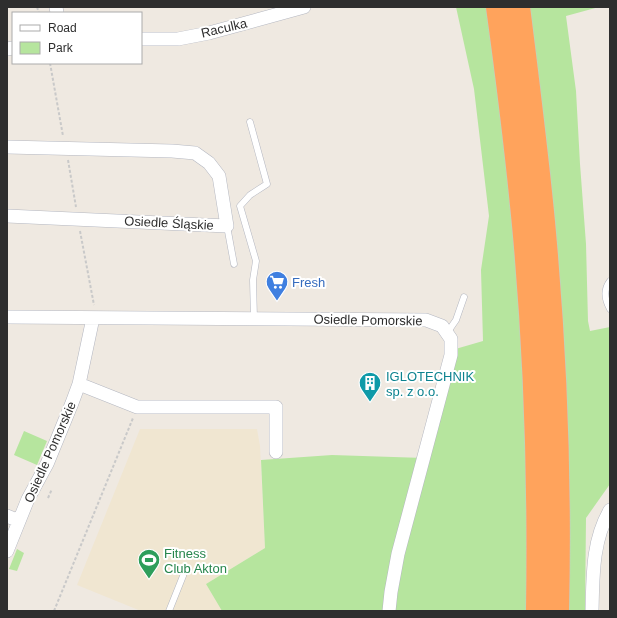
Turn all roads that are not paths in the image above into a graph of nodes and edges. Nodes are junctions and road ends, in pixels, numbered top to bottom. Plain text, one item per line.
1 (304, 7) edge
2 (497, 7) edge
3 (519, 7) edge
4 (142, 39) edge
5 (250, 122) dead end
6 (7, 147) edge
7 (7, 216) edge
8 (228, 226) junction
9 (234, 264) dead end
10 (610, 280) edge
11 (464, 297) dead end
12 (610, 309) edge
13 (7, 317) edge
14 (99, 318) junction
15 (254, 319) junction
16 (448, 333) junction
17 (79, 384) junction
18 (276, 452) dead end
19 (610, 510) edge
20 (13, 518) edge
21 (8, 546) edge
22 (183, 576) dead end
23 (169, 611) edge
24 (389, 611) edge
25 (537, 611) edge
26 (558, 611) edge
27 (592, 611) edge

1 - 4 street, Raculka
2 - 25 highway
3 - 26 highway
5 - 15 lane
6 - 8 street, Osiedle Śląskie
7 - 8 street, Osiedle Śląskie
8 - 9 lane
10 - 12 lane
11 - 16 lane
13 - 14 street, Osiedle Pomorskie
14 - 15 street, Osiedle Pomorskie
14 - 17 street, Osiedle Pomorskie
15 - 16 street, Osiedle Pomorskie
16 - 24 street
17 - 18 street
17 - 20 street, Osiedle Pomorskie
19 - 27 street
20 - 21 street, Osiedle Pomorskie
22 - 23 lane

